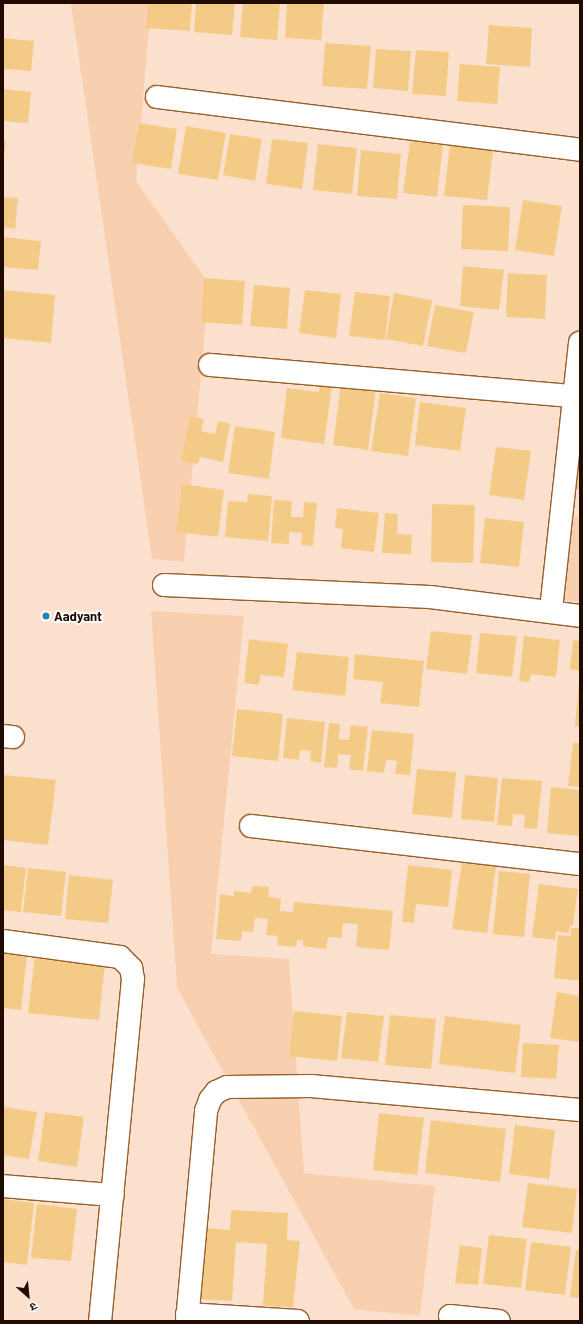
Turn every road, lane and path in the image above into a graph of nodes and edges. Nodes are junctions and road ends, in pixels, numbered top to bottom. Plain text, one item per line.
1 (157, 97) dead end
2 (580, 150) edge
3 (580, 343) edge
4 (210, 365) dead end
5 (575, 396) junction
6 (572, 511) edge
7 (164, 585) dead end
8 (551, 610) junction
9 (580, 616) edge
10 (251, 826) dead end
11 (580, 864) edge
12 (3, 941) edge
13 (580, 1110) edge
14 (3, 1186) edge
15 (113, 1195) junction
16 (450, 1316) dead end
17 (187, 1317) edge
18 (100, 1321) edge
19 (298, 1321) edge
20 (499, 1321) edge

1 - 2 lane
3 - 5 lane
4 - 5 lane
5 - 6 lane
6 - 8 lane
7 - 8 lane
8 - 9 lane
10 - 11 lane
12 - 15 lane
13 - 17 lane
14 - 15 lane
15 - 18 lane
16 - 20 lane
17 - 19 lane

